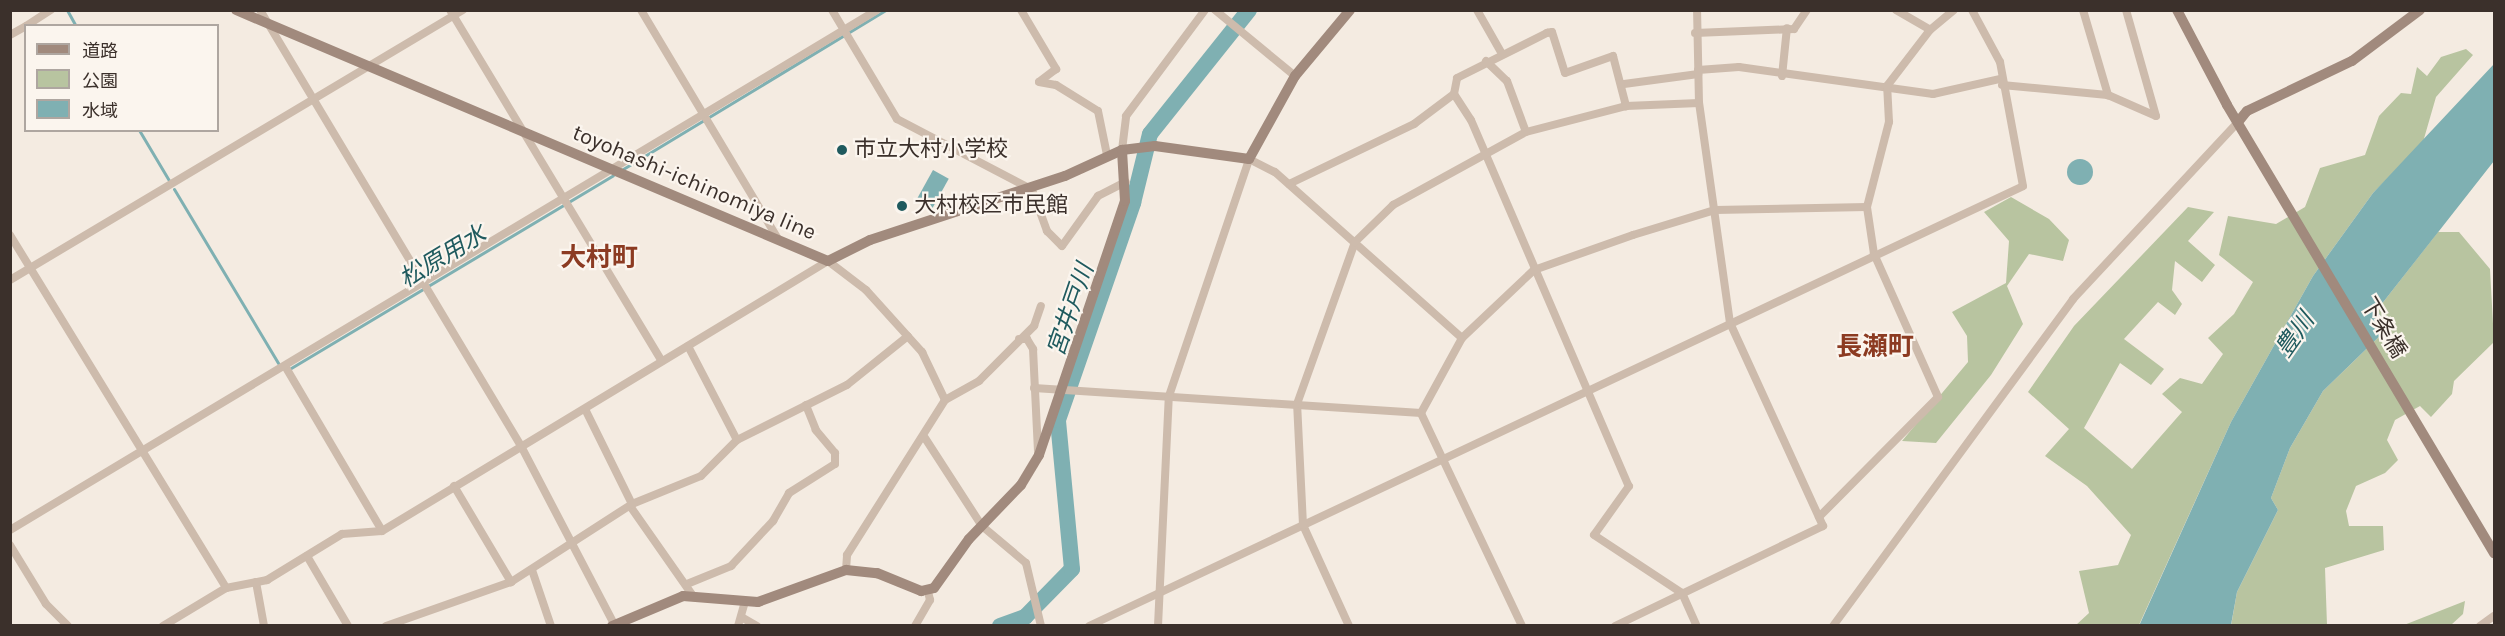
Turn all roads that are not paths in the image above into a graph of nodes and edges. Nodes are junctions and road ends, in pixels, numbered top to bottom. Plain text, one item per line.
1 (51, 10) edge
2 (236, 10) edge
3 (260, 10) edge
4 (462, 10) edge
5 (641, 10) edge
6 (832, 10) edge
7 (877, 10) edge
8 (1021, 10) edge
9 (1205, 10) edge
10 (1215, 10) edge
11 (1350, 10) edge
12 (1477, 10) edge
13 (1697, 10) edge
14 (1807, 10) edge
15 (1896, 10) edge
16 (1954, 10) edge
17 (1972, 10) edge
18 (2083, 10) edge
19 (2126, 10) edge
20 (2177, 10) edge
21 (2420, 10) edge
22 (452, 13) edge
23 (29, 24) edge
24 (268, 24) junction
25 (24, 27) edge
26 (1786, 28) junction
27 (1930, 30) junction
28 (846, 33) junction
29 (1695, 33) junction
30 (10, 35) edge
31 (1501, 52) junction
32 (1486, 61) junction
33 (367, 67) junction
34 (1698, 72) junction
35 (1295, 76) junction
36 (1782, 76) junction
37 (2001, 82) junction
38 (1624, 84) junction
39 (1887, 90) junction
40 (1454, 94) junction
41 (2108, 95) junction
42 (313, 99) junction
43 (1699, 104) junction
44 (1626, 106) junction
45 (706, 116) junction
46 (2238, 122) junction
47 (1526, 132) junction
48 (524, 133) junction
49 (1122, 150) junction
50 (1484, 151) junction
51 (1107, 155) junction
52 (1250, 159) junction
53 (612, 169) junction
54 (1126, 183) junction
55 (1289, 184) junction
56 (1030, 187) junction
57 (568, 200) junction
58 (1867, 207) junction
59 (1715, 210) junction
60 (10, 235) edge
61 (779, 241) junction
62 (1355, 242) junction
63 (1874, 254) junction
64 (828, 261) junction
65 (30, 268) junction
66 (1534, 270) junction
67 (10, 280) edge
68 (428, 284) junction
69 (1041, 306) dead end
70 (1730, 323) junction
71 (908, 336) junction
72 (1462, 338) junction
73 (1019, 339) junction
74 (688, 346) junction
75 (662, 361) junction
76 (285, 366) junction
77 (1034, 388) junction
78 (1063, 389) junction
79 (1584, 392) junction
80 (1169, 396) junction
81 (945, 400) junction
82 (1297, 404) junction
83 (806, 405) junction
84 (585, 409) junction
85 (1421, 413) junction
86 (925, 438) junction
87 (737, 440) junction
88 (521, 446) junction
89 (141, 453) junction
90 (1039, 455) junction
91 (1443, 458) junction
92 (454, 486) junction
93 (631, 505) junction
94 (1819, 517) junction
95 (1303, 525) junction
96 (982, 526) junction
97 (10, 530) edge
98 (382, 531) junction
99 (10, 545) edge
100 (572, 546) junction
101 (2494, 553) edge
102 (307, 556) junction
103 (532, 570) junction
104 (846, 570) junction
105 (256, 582) junction
106 (511, 582) junction
107 (687, 584) junction
108 (226, 588) junction
109 (928, 591) junction
110 (1158, 593) junction
111 (1682, 594) junction
112 (693, 596) junction
113 (745, 602) junction
114 (1038, 613) junction
115 (2494, 616) edge
116 (740, 622) edge
117 (613, 625) edge
118 (68, 626) edge
119 (163, 626) edge
120 (264, 626) edge
121 (348, 626) edge
122 (386, 626) edge
123 (551, 626) edge
124 (757, 626) edge
125 (915, 626) edge
126 (1033, 626) edge
127 (1041, 626) edge
128 (1089, 626) edge
129 (1158, 626) edge
130 (1349, 626) edge
131 (1522, 626) edge
132 (1615, 626) edge
133 (1697, 626) edge
134 (1833, 626) edge
135 (2480, 626) edge

1 - 23 street
2 - 24 main road, toyohashi-ichinomiya line
3 - 24 street
4 - 22 street
5 - 45 street
6 - 28 street
7 - 28 street
8 - 51 street
9 - 49 street
10 - 35 street
11 - 35 main road
12 - 31 street
13 - 29 street
14 - 26 street
15 - 27 street
16 - 27 street
17 - 37 street
18 - 41 street
19 - 41 street
20 - 46 main road
21 - 46 main road
22 - 33 street
22 - 48 street
24 - 33 main road, toyohashi-ichinomiya line
24 - 42 street
25 - 30 street
26 - 29 street
26 - 36 street
27 - 39 street
28 - 45 street
28 - 56 street
29 - 34 street
31 - 32 street
31 - 38 street
32 - 40 street
32 - 47 street
33 - 42 street
33 - 48 main road, toyohashi-ichinomiya line
34 - 36 street
34 - 38 street
34 - 43 street
35 - 52 main road
36 - 39 street
37 - 39 street
37 - 41 street
37 - 63 street
38 - 44 street
39 - 58 street
40 - 50 street
40 - 55 street
42 - 65 street
42 - 68 street
43 - 44 street
43 - 59 street
44 - 47 street
45 - 53 street
45 - 61 street
46 - 101 main road, 下条橋
46 - 134 street
47 - 50 street
48 - 53 main road, toyohashi-ichinomiya line
48 - 57 street
49 - 51 main road, toyohashi-ichinomiya line
49 - 52 main road, toyohashi-ichinomiya line
49 - 54 main road
50 - 62 street
50 - 66 street
51 - 56 main road, toyohashi-ichinomiya line
52 - 55 street
52 - 80 street
53 - 57 street
53 - 61 main road, toyohashi-ichinomiya line
54 - 56 street
54 - 78 main road
55 - 62 street
56 - 64 main road, toyohashi-ichinomiya line
57 - 68 street
57 - 75 street
58 - 59 street
58 - 63 street
59 - 66 street
59 - 70 street
60 - 65 street
61 - 64 main road, toyohashi-ichinomiya line
62 - 72 street
62 - 82 street
63 - 70 street
63 - 94 street
64 - 71 street
64 - 74 street
65 - 67 street
65 - 89 street
66 - 72 street
66 - 79 street
68 - 76 street
68 - 88 street
69 - 73 street
70 - 79 street
70 - 94 street
71 - 81 street
71 - 83 street
72 - 85 street
73 - 77 street
73 - 81 street
74 - 75 street
74 - 87 street
75 - 84 street
76 - 89 street
76 - 98 street
77 - 78 street
77 - 90 street
78 - 80 street
78 - 90 main road
79 - 91 street
79 - 111 street
80 - 82 street
80 - 110 street
81 - 86 street
82 - 85 street
82 - 95 street
83 - 87 street
83 - 107 street
84 - 88 street
84 - 93 street
85 - 91 street
86 - 96 street
86 - 104 street
87 - 93 street
88 - 92 street
88 - 100 street
89 - 97 street
89 - 108 street
90 - 96 main road
91 - 95 street
91 - 131 street
92 - 98 street
92 - 106 street
93 - 100 street
93 - 107 street
94 - 111 street
95 - 110 street
95 - 130 street
96 - 109 main road
96 - 114 street
98 - 102 street
99 - 118 street
100 - 103 street
100 - 117 street
102 - 105 street
102 - 121 street
103 - 106 street
103 - 123 street
104 - 109 main road
104 - 113 main road
105 - 108 street
105 - 120 street
106 - 122 street
107 - 112 street
108 - 119 street
109 - 125 street
110 - 128 street
110 - 129 street
111 - 132 street
111 - 133 street
112 - 113 main road
112 - 117 main road
113 - 116 street
114 - 126 street
114 - 127 street
115 - 135 street
116 - 124 street

